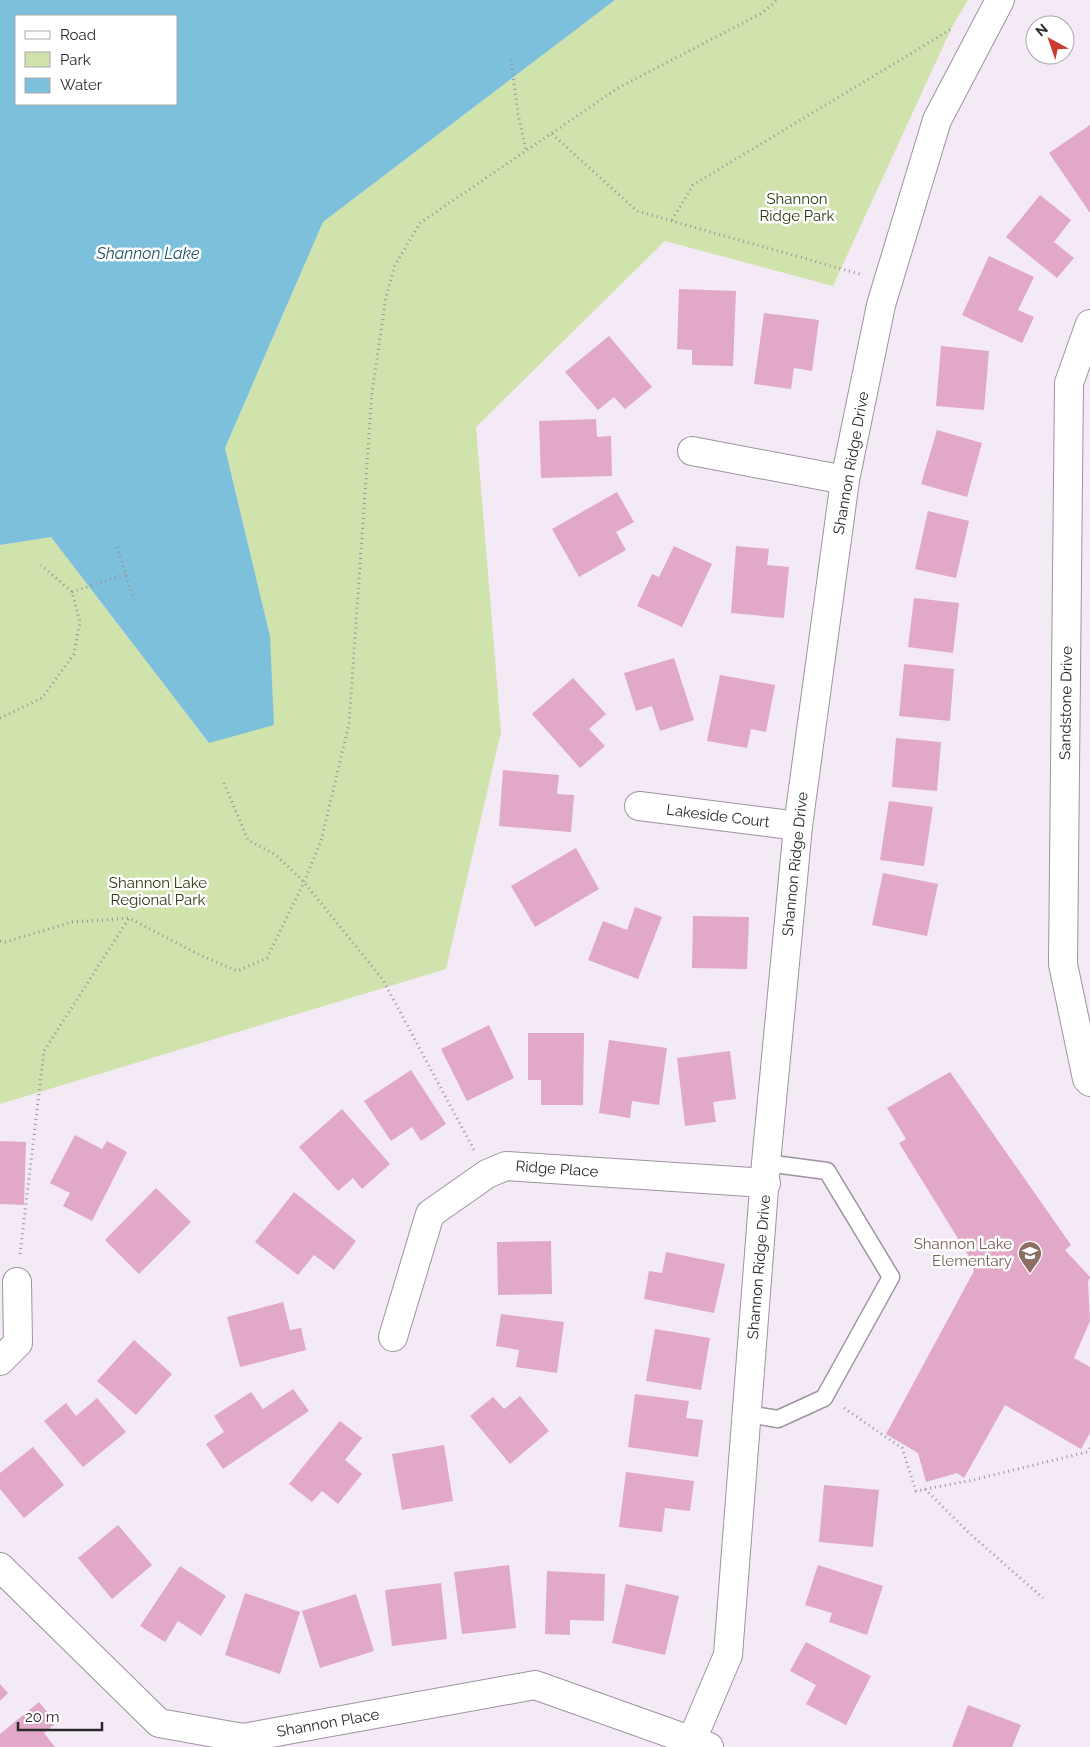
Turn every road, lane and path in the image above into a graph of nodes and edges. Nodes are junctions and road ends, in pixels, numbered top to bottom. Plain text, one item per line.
1 (777, 0) edge
2 (1000, 0) edge
3 (957, 26) dead end
4 (511, 59) dead end
5 (552, 134) junction
6 (526, 150) junction
7 (672, 220) junction
8 (889, 281) junction
9 (1090, 324) edge
10 (692, 451) dead end
11 (845, 480) junction
12 (117, 547) dead end
13 (41, 565) dead end
14 (126, 574) junction
15 (72, 592) junction
16 (134, 600) dead end
17 (0, 718) edge
18 (224, 783) dead end
19 (639, 806) dead end
20 (798, 826) junction
21 (304, 882) junction
22 (129, 918) junction
23 (0, 941) edge
24 (1090, 1082) edge
25 (766, 1173) junction
26 (487, 1174) junction
27 (17, 1282) joint
28 (393, 1337) dead end
29 (0, 1361) edge
30 (841, 1406) dead end
31 (747, 1414) junction
32 (1090, 1448) edge
33 (924, 1489) junction
34 (0, 1567) edge
35 (1043, 1598) dead end
36 (696, 1745) edge

1 - 5 path
2 - 8 street, Shannon Ridge Drive
3 - 7 path
4 - 6 path
5 - 6 path
5 - 7 path
6 - 21 path
7 - 8 path
8 - 11 street, Shannon Ridge Drive
9 - 24 street, Sandstone Drive
10 - 11 street
11 - 20 street, Shannon Ridge Drive
12 - 14 path
13 - 15 path
14 - 15 path
14 - 16 path
15 - 17 path
18 - 21 path
19 - 20 street, Lakeside Court
20 - 25 street, Shannon Ridge Drive
21 - 22 path
21 - 26 path
22 - 23 path
22 - 27 path
25 - 26 street, Ridge Place
25 - 31 street, Shannon Ridge Drive
25 - 31 lane
26 - 28 street, Ridge Place
27 - 29 street
30 - 33 path
31 - 36 street, Shannon Ridge Drive
32 - 33 path
33 - 35 path
34 - 36 street, Shannon Place

